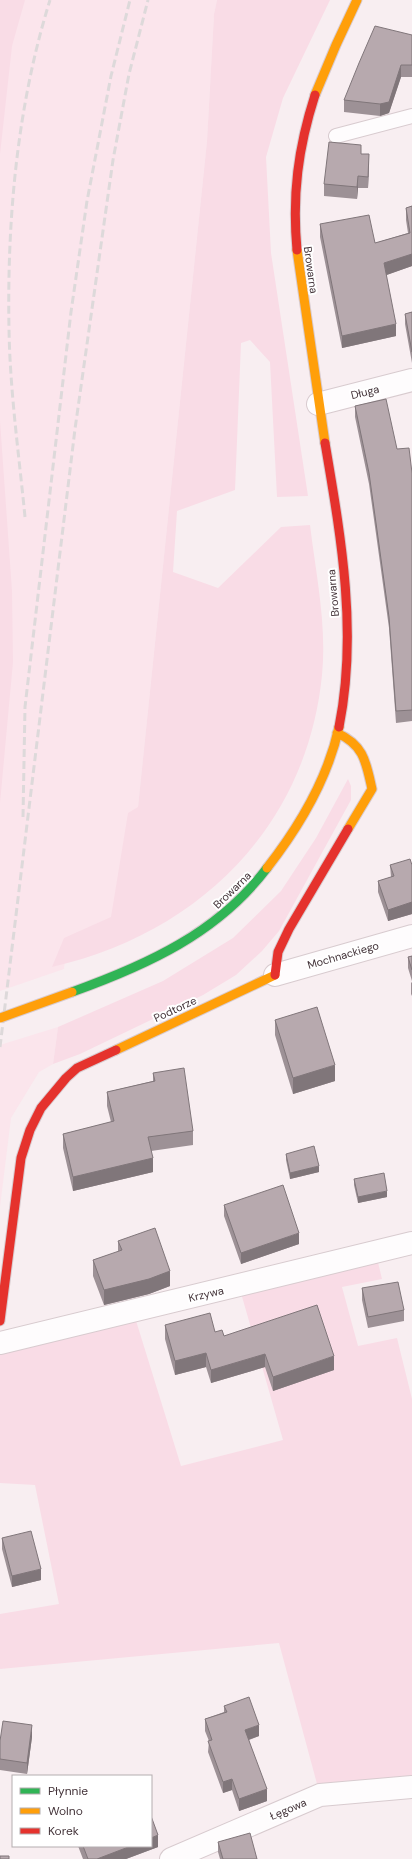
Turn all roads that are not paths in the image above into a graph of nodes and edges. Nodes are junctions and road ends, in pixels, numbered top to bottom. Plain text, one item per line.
1 (357, 0) edge
2 (412, 116) edge
3 (336, 136) dead end
4 (412, 380) edge
5 (318, 404) junction
6 (337, 733) junction
7 (412, 936) edge
8 (275, 975) junction
9 (0, 1018) edge
10 (412, 1244) edge
11 (0, 1321) edge
12 (0, 1342) edge
13 (412, 1787) edge
14 (170, 1859) edge

1 - 5 street, Browarna
2 - 3 lane
4 - 5 street, Długa
5 - 6 street, Browarna
6 - 8 street
6 - 9 street, Browarna, bridge
7 - 8 street, Mochnackiego
8 - 11 street, Podtorze
10 - 12 street, Krzywa
13 - 14 street, Łęgowa

